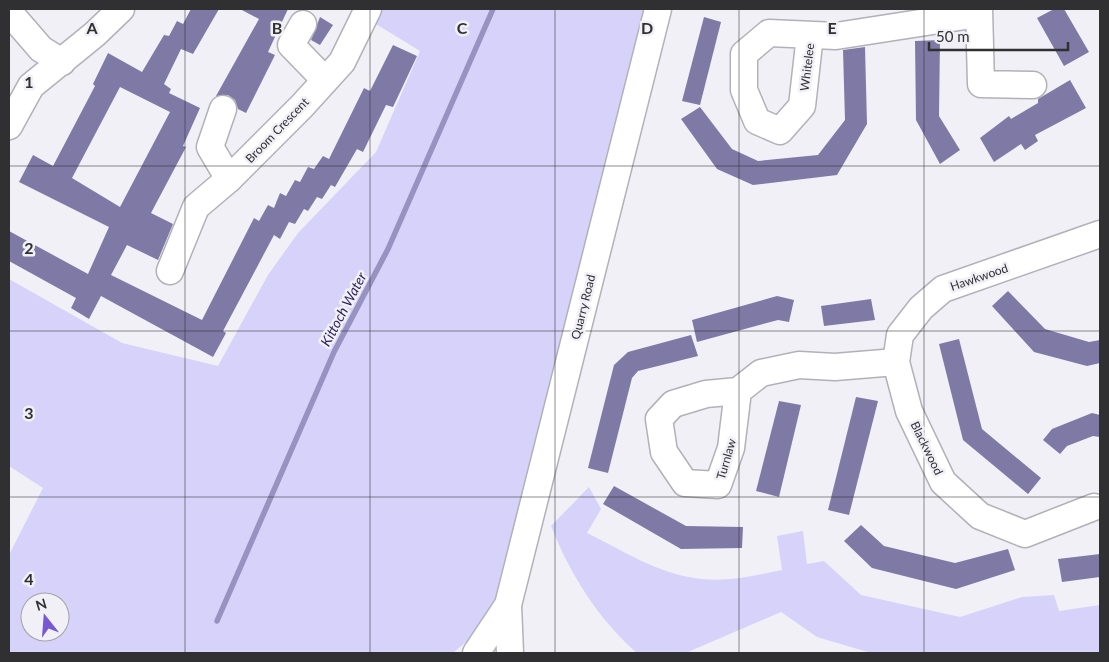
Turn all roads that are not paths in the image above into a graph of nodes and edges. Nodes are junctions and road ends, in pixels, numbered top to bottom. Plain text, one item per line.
1 (122, 9) edge
2 (368, 9) edge
3 (658, 9) edge
4 (978, 11) edge
5 (9, 12) edge
6 (303, 24) dead end
7 (810, 35) dead end
8 (62, 62) junction
9 (325, 80) junction
10 (1033, 85) dead end
11 (223, 110) dead end
12 (9, 126) edge
13 (229, 179) junction
14 (1100, 234) edge
15 (170, 271) dead end
16 (896, 362) junction
17 (738, 391) dead end
18 (1094, 507) dead end
19 (508, 605) junction
20 (476, 653) edge
21 (510, 653) edge

1 - 8 street
2 - 9 street, Broom Crescent
3 - 19 street, Quarry Road
4 - 7 street, Whitelee
4 - 10 street
5 - 8 street
6 - 9 street
8 - 12 street
9 - 13 street, Broom Crescent
11 - 13 street
13 - 15 street, Broom Crescent
14 - 16 street, Hawkwood
16 - 17 street
16 - 18 street, Blackwood
19 - 20 street, Quarry Road
19 - 21 street, Quarry Road

